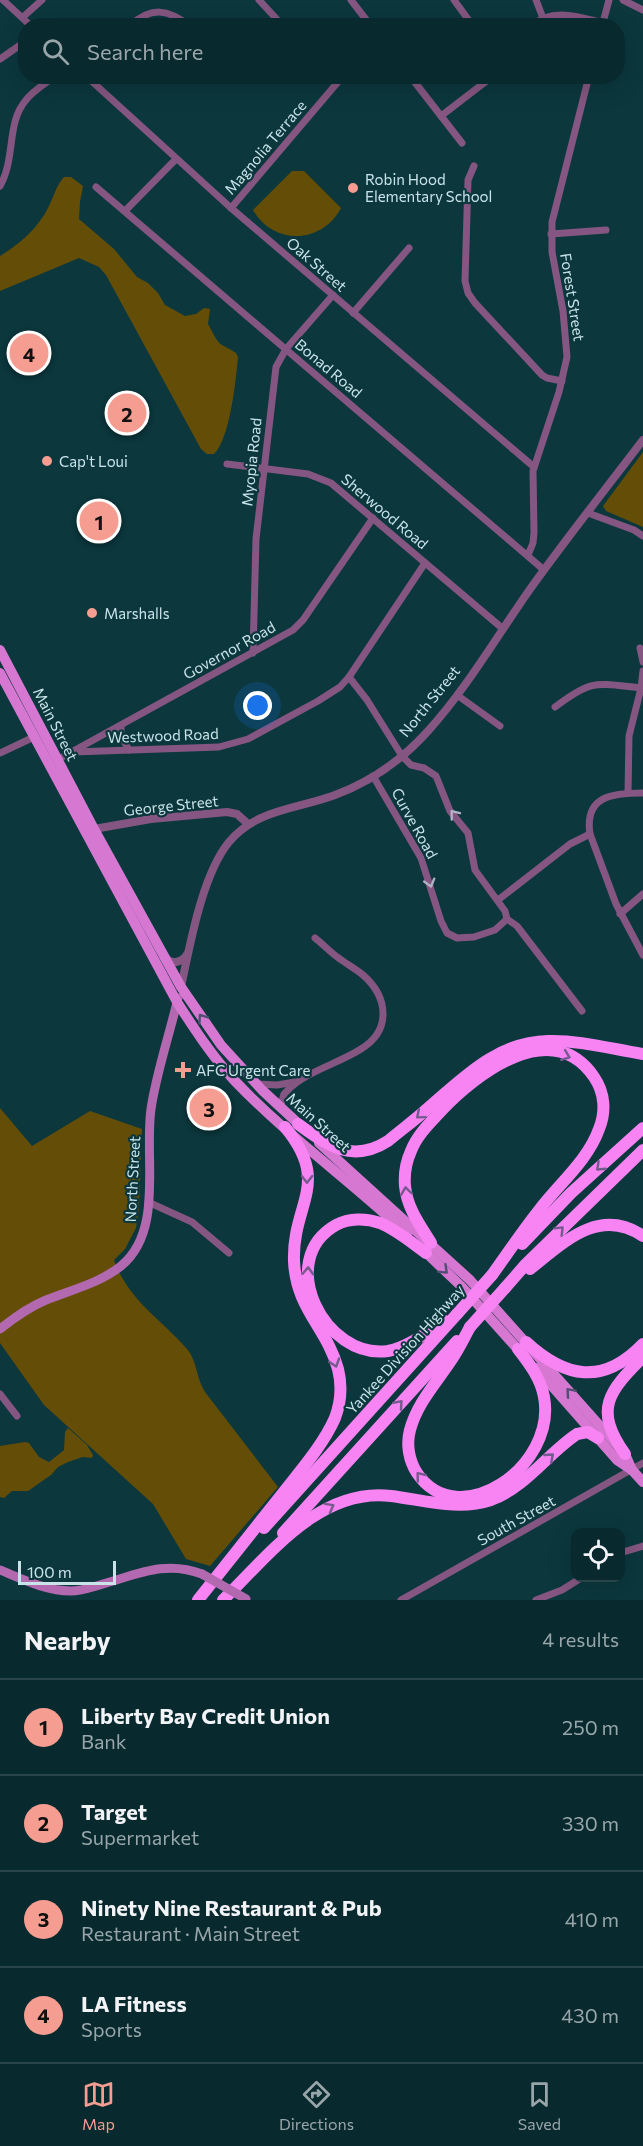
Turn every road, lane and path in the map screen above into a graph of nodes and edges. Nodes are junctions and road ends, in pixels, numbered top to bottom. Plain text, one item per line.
1 (3, 0) edge
2 (42, 0) edge
3 (259, 0) edge
4 (351, 0) edge
5 (454, 0) edge
6 (536, 0) edge
7 (609, 0) edge
8 (623, 0) edge
9 (643, 10) edge
10 (23, 17) joint
11 (140, 18) edge
12 (179, 18) edge
13 (276, 18) edge
14 (365, 18) edge
15 (467, 18) edge
16 (543, 18) joint
17 (577, 18) edge
18 (604, 18) edge
19 (18, 47) edge
20 (0, 59) edge
21 (45, 84) edge
22 (95, 84) edge
23 (337, 84) edge
24 (416, 84) edge
25 (483, 84) edge
26 (587, 84) edge
27 (441, 116) junction
28 (462, 143) dead end
29 (176, 159) junction
30 (474, 166) dead end
31 (0, 186) edge
32 (96, 187) dead end
33 (231, 208) junction
34 (125, 211) junction
35 (606, 230) dead end
36 (551, 234) junction
37 (409, 248) dead end
38 (333, 295) junction
39 (353, 313) junction
40 (286, 349) junction
41 (562, 381) junction
42 (643, 440) edge
43 (227, 464) dead end
44 (534, 467) junction
45 (264, 469) junction
46 (588, 513) junction
47 (373, 518) junction
48 (643, 536) edge
49 (528, 555) junction
50 (425, 563) junction
51 (544, 570) junction
52 (502, 628) junction
53 (640, 648) dead end
54 (0, 650) edge
55 (253, 653) junction
56 (643, 662) edge
57 (643, 671) edge
58 (0, 673) edge
59 (349, 677) junction
60 (640, 688) junction
61 (457, 695) junction
62 (555, 707) dead end
63 (121, 726) junction
64 (500, 726) dead end
65 (34, 737) junction
66 (129, 750) junction
67 (73, 752) junction
68 (0, 753) edge
69 (402, 756) junction
70 (57, 760) junction
71 (373, 776) junction
72 (628, 793) junction
73 (643, 793) edge
74 (248, 824) junction
75 (94, 829) junction
76 (590, 834) junction
77 (643, 894) edge
78 (498, 900) junction
79 (620, 914) junction
80 (507, 919) junction
81 (315, 938) dead end
82 (188, 952) junction
83 (162, 953) junction
84 (643, 955) edge
85 (181, 987) junction
86 (177, 1002) junction
87 (582, 1011) dead end
88 (643, 1054) edge
89 (297, 1082) junction
90 (257, 1084) junction
91 (280, 1108) junction
92 (298, 1124) junction
93 (285, 1127) junction
94 (643, 1128) edge
95 (643, 1150) edge
96 (148, 1202) junction
97 (643, 1236) edge
98 (429, 1248) junction
99 (229, 1254) dead end
100 (492, 1275) junction
101 (505, 1288) junction
102 (457, 1314) junction
103 (470, 1328) junction
104 (0, 1329) edge
105 (643, 1344) edge
106 (522, 1345) junction
107 (643, 1357) edge
108 (0, 1394) edge
109 (17, 1416) dead end
110 (598, 1438) junction
111 (625, 1454) junction
112 (643, 1463) edge
113 (633, 1470) junction
114 (643, 1482) edge
115 (643, 1546) edge
116 (625, 1552) edge
117 (0, 1570) edge
118 (575, 1582) edge
119 (247, 1599) edge
120 (199, 1600) edge
121 (223, 1600) edge
122 (401, 1600) edge
123 (536, 1600) edge

1 - 10 street
2 - 10 street
3 - 13 street
4 - 14 street
5 - 15 street
6 - 16 street
7 - 18 street
8 - 9 street
11 - 12 street
16 - 17 street
19 - 20 street
21 - 31 street
22 - 29 street, Oak Street
23 - 33 street, Magnolia Terrace
24 - 27 street
25 - 27 street
26 - 36 street, Forest Street
27 - 28 street
29 - 33 street, Oak Street
29 - 34 street
30 - 41 street
32 - 34 street, Bonad Road
33 - 38 street, Oak Street
34 - 40 street, Bonad Road
35 - 36 street
36 - 41 street, Forest Street
37 - 39 street
38 - 39 street, Oak Street
38 - 40 street, Myopia Road
39 - 44 street, Oak Street
40 - 45 street, Myopia Road
40 - 49 street, Bonad Road
41 - 44 street, Forest Street
42 - 46 street, North Street
43 - 45 street, Sherwood Road
44 - 49 street, Forest Street
45 - 47 street, Sherwood Road
45 - 55 street, Myopia Road
46 - 48 street
46 - 51 street, North Street
47 - 50 street, Sherwood Road
47 - 55 street, Governor Road
49 - 51 street, Bonad Road
50 - 52 street, Sherwood Road
50 - 59 street, Westwood Road
51 - 52 street, North Street
52 - 61 street, North Street
53 - 56 street
54 - 70 main road, Main Street
55 - 63 street, Governor Road
57 - 60 street
58 - 65 main road, Main Street
59 - 66 street, Westwood Road
59 - 69 street
60 - 62 street
60 - 72 street
61 - 64 street
61 - 69 street, North Street
63 - 66 street
63 - 67 street, Governor Road
65 - 68 street
65 - 86 main road, Main Street
66 - 67 street, Westwood Road
67 - 70 street, Governor Road
69 - 71 street, North Street
78 -> 69 street, Curve Road
70 - 75 main road, Main Street
71 - 74 street, North Street
71 -> 80 street, Curve Road
72 - 73 street
72 - 76 street
74 - 75 street, George Street
74 - 82 street, North Street
75 - 83 main road, Main Street
76 - 78 street
76 - 79 street
77 - 79 street
78 - 80 street, Curve Road
79 - 84 street
80 - 87 street
81 - 89 street
82 - 83 street
82 - 85 street, North Street
83 - 85 main road, Main Street
85 - 86 main road, North Street
90 -> 85 main road, Main Street
86 - 93 main road, Main Street
86 - 96 main road, North Street
88 -> 92 highway
89 - 90 street
89 - 91 street
90 - 91 main road, Main Street
91 - 92 main road, Main Street
92 - 98 main road, Main Street
93 - 98 main road, Main Street
93 -> 120 highway
94 -> 100 highway, Yankee Division Highway
101 -> 95 highway
96 - 99 street
96 - 104 main road, North Street
97 - 101 highway
98 -> 100 highway
102 -> 98 highway
98 - 106 main road, Main Street
100 - 102 highway, Yankee Division Highway, bridge
101 - 103 highway, bridge
102 - 120 highway, Yankee Division Highway
106 -> 103 highway
121 -> 103 highway
105 - 106 highway
106 - 110 main road, Main Street
111 -> 106 main road, Main Street
107 - 111 highway
108 - 109 street
110 - 113 main road, Main Street
121 -> 110 highway
111 - 113 main road, Main Street
112 - 113 street, South Street
113 - 114 main road, Main Street
113 - 122 street, South Street
115 - 116 street
117 - 119 main road, bridge
118 - 123 street

